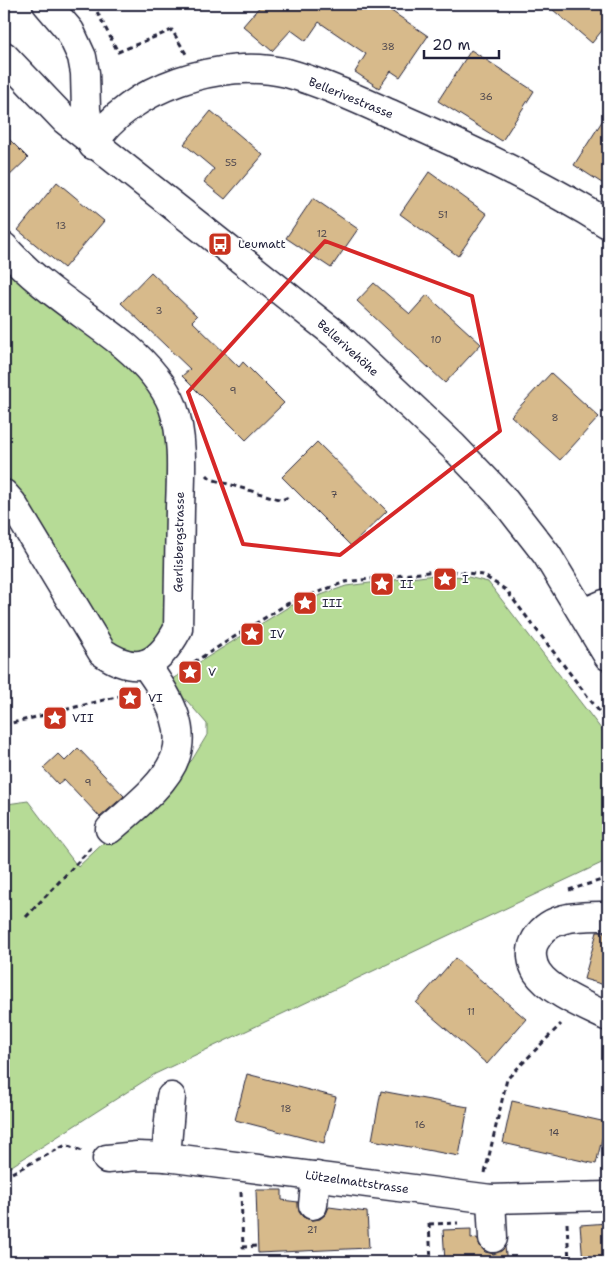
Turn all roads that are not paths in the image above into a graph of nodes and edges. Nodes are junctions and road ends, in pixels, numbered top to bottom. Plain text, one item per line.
1 (48, 4) edge
2 (4, 56) edge
3 (93, 145) junction
4 (608, 224) edge
5 (4, 248) edge
6 (4, 494) edge
7 (596, 609) edge
8 (608, 656) edge
9 (152, 674) junction
10 (110, 829) road end
11 (608, 916) edge
12 (608, 1017) edge
13 (171, 1097) dead end
14 (166, 1157) junction
15 (107, 1159) road end
16 (316, 1176) junction
17 (488, 1186) junction
18 (608, 1196) edge
19 (313, 1205) dead end
20 (493, 1238) dead end

1 - 3 street
2 - 3 street, Bellerivehöhe
3 - 4 street, Bellerivestrasse
3 - 7 street, Bellerivehöhe
5 - 9 street, Gerlisbergstrasse
6 - 9 street
7 - 8 street, Bellerivehöhe
9 - 10 street
11 - 12 street
13 - 14 street
14 - 15 street, Lützelmattstrasse
14 - 16 street, Lützelmattstrasse
16 - 17 street, Lützelmattstrasse
16 - 19 street
17 - 18 street, Lützelmattstrasse
17 - 20 street

